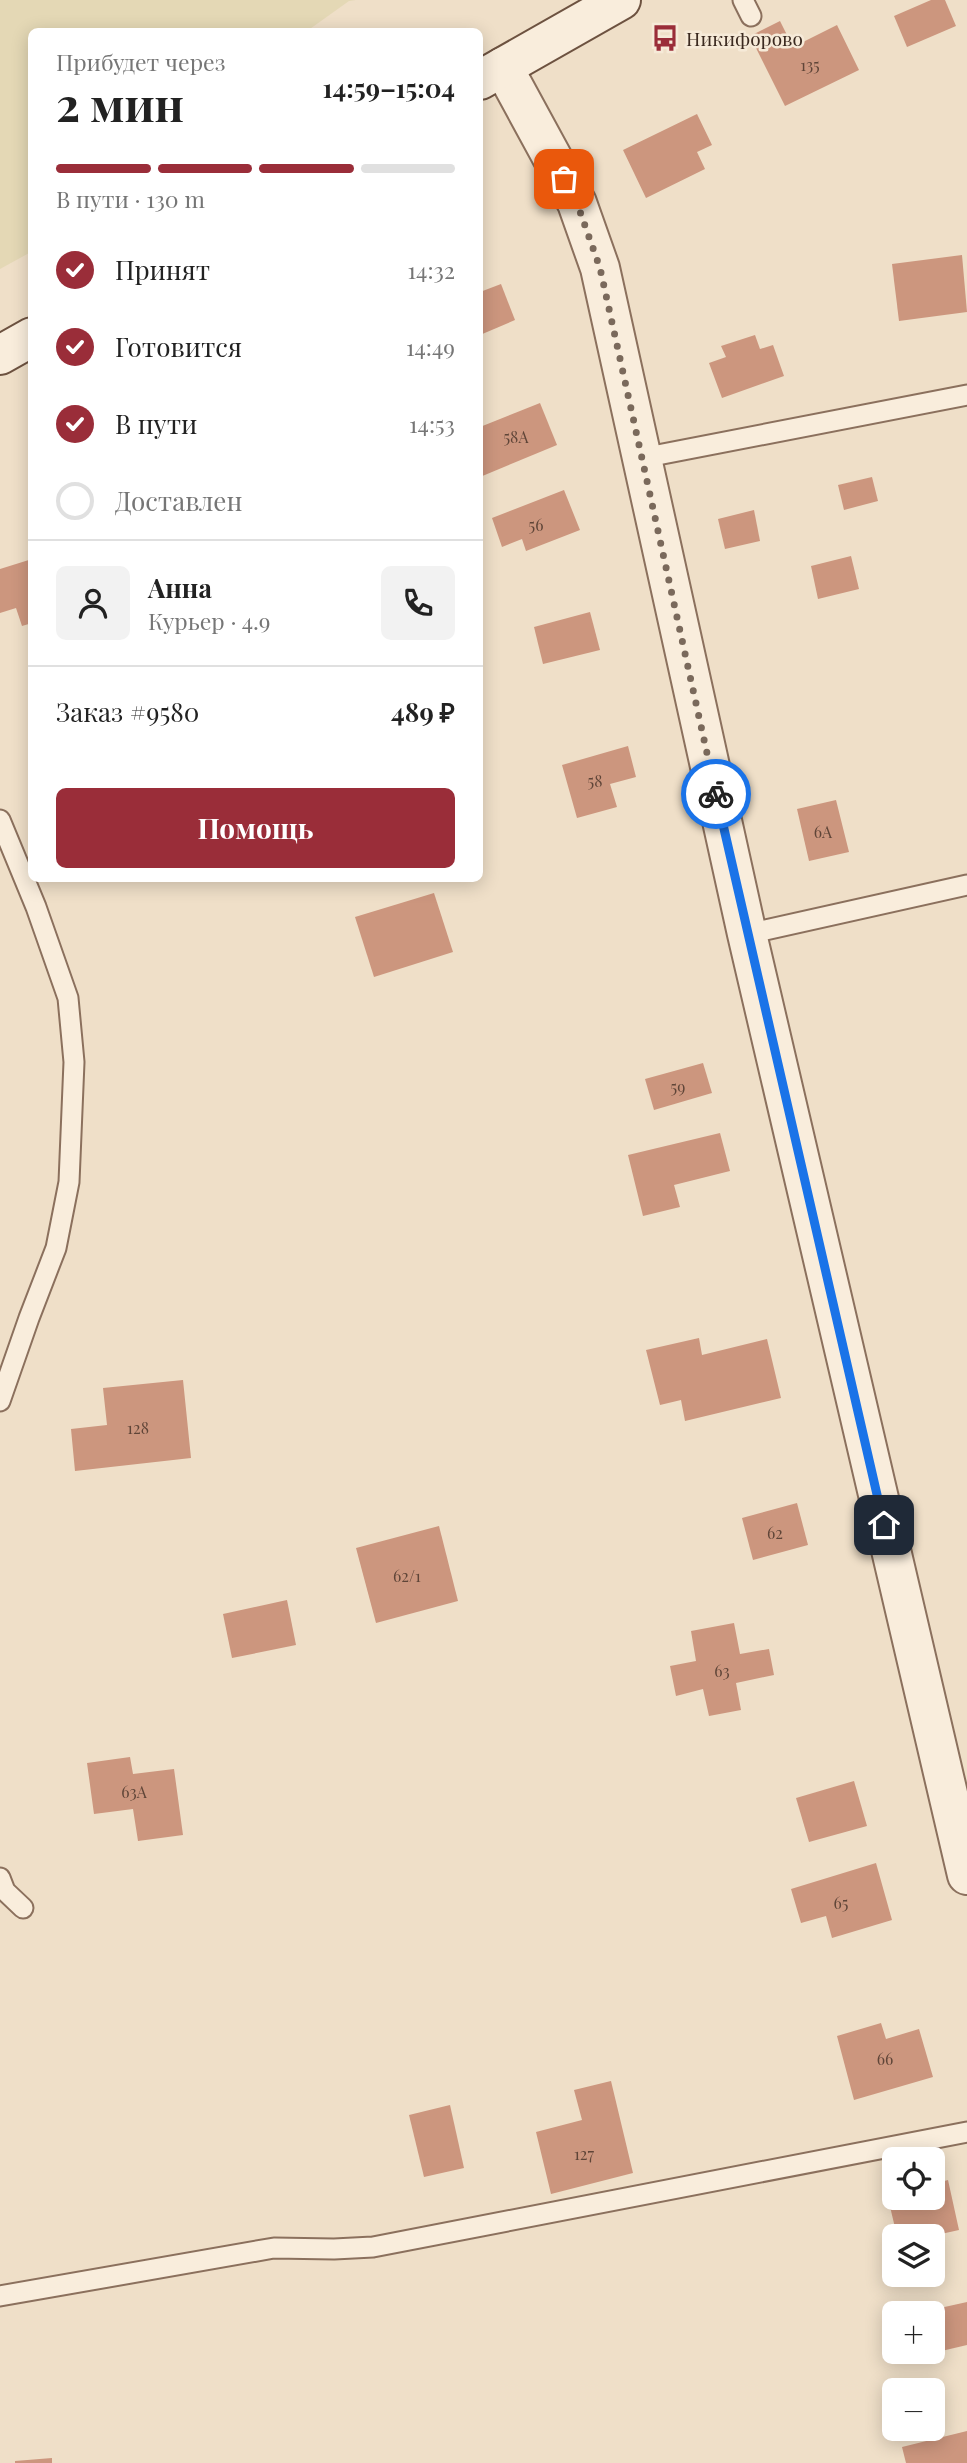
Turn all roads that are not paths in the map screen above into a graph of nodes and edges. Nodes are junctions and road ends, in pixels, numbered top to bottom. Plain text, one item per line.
1 (621, 0) edge
2 (491, 74) edge
3 (28, 339) edge
4 (0, 355) edge
5 (967, 395) edge
6 (642, 458) junction
7 (0, 820) edge
8 (967, 885) edge
9 (747, 934) junction
10 (0, 1401) edge
11 (967, 1875) edge
12 (0, 1878) edge
13 (23, 1908) dead end
14 (967, 2132) edge
15 (0, 2296) edge

1 - 2 street
2 - 6 street
3 - 4 street
5 - 6 lane
6 - 9 street
7 - 10 lane
8 - 9 lane
9 - 11 street
12 - 13 lane
14 - 15 lane

